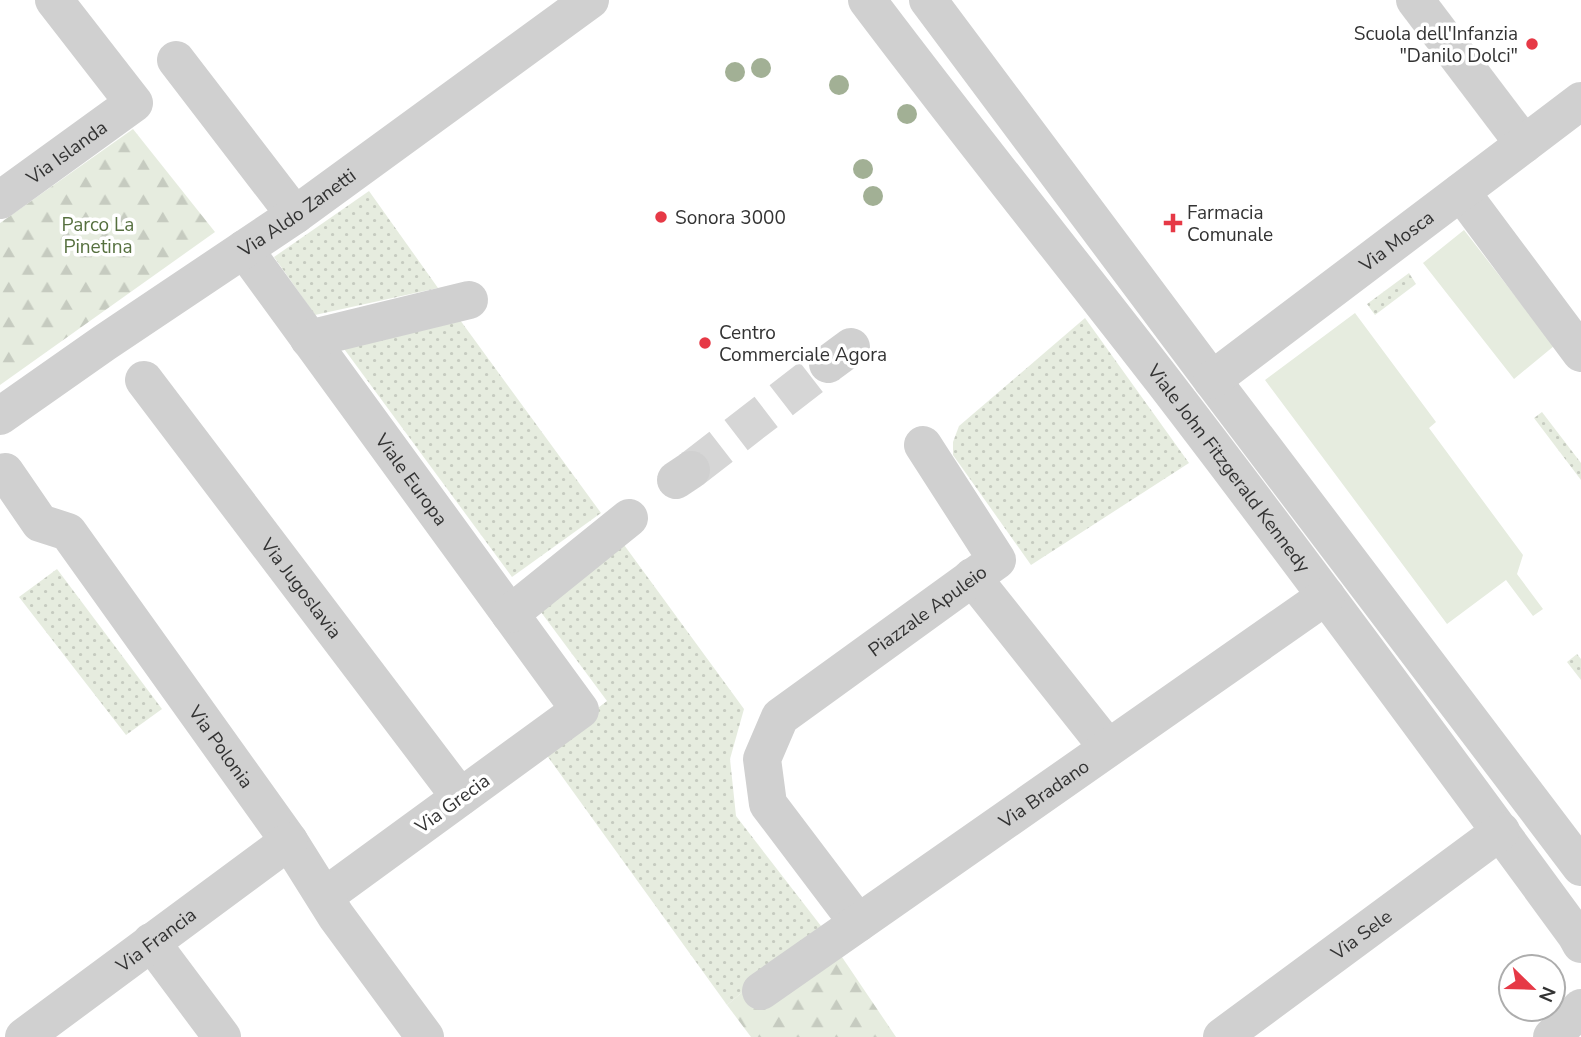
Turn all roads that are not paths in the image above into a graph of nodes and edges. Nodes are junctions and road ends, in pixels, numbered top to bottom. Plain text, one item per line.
1 (54, 0) edge
2 (590, 0) edge
3 (867, 0) edge
4 (928, 0) edge
5 (1415, 0) edge
6 (176, 60) dead end
7 (1581, 101) edge
8 (1524, 144) junction
9 (1461, 192) junction
10 (0, 200) edge
11 (295, 215) junction
12 (244, 249) junction
13 (468, 300) dead end
14 (309, 339) junction
15 (1581, 353) edge
16 (144, 380) dead end
17 (1212, 380) junction
18 (0, 416) edge
19 (923, 445) dead end
20 (5, 472) dead end
21 (629, 518) dead end
22 (972, 578) junction
23 (1326, 596) junction
24 (510, 614) junction
25 (580, 710) joint
26 (1108, 748) junction
27 (460, 797) junction
28 (1501, 831) junction
29 (289, 841) junction
30 (1581, 867) edge
31 (324, 896) junction
32 (858, 923) junction
33 (151, 942) junction
34 (1581, 944) edge
35 (761, 992) dead end
36 (1581, 1008) edge
37 (35, 1034) edge
38 (222, 1037) edge
39 (425, 1037) edge
40 (1222, 1037) edge
41 (1552, 1037) edge

1 - 10 street, Via Islanda
2 - 11 street, Via Aldo Zanetti
3 - 23 street, Viale John Fitzgerald Kennedy
4 - 17 street, Viale John Fitzgerald Kennedy
5 - 8 street
6 - 11 street
7 - 8 street, Via Mosca
8 - 9 street, Via Mosca
9 - 15 street
9 - 17 street, Via Mosca
11 - 12 street, Via Aldo Zanetti
12 - 14 street, Viale Europa
12 - 18 street, Via Aldo Zanetti
13 - 14 street
14 - 24 street, Viale Europa
16 - 27 street, Via Jugoslavia
17 - 30 street, Viale John Fitzgerald Kennedy
19 - 22 street, Piazzale Apuleio
20 - 29 street, Via Polonia
21 - 24 street
22 - 26 street
22 - 32 street, Piazzale Apuleio
23 - 26 street, Via Bradano
23 - 28 street, Viale John Fitzgerald Kennedy
24 - 25 street, Viale Europa
25 - 27 street, Via Grecia
26 - 32 street, Via Bradano
27 - 31 street, Via Grecia
28 - 34 street, Viale John Fitzgerald Kennedy
28 - 40 street, Via Sele
29 - 31 street, Via Polonia
29 - 33 street, Via Francia
31 - 39 street, Via Polonia
32 - 35 street, Via Bradano
33 - 37 street, Via Francia
33 - 38 street
36 - 41 street

